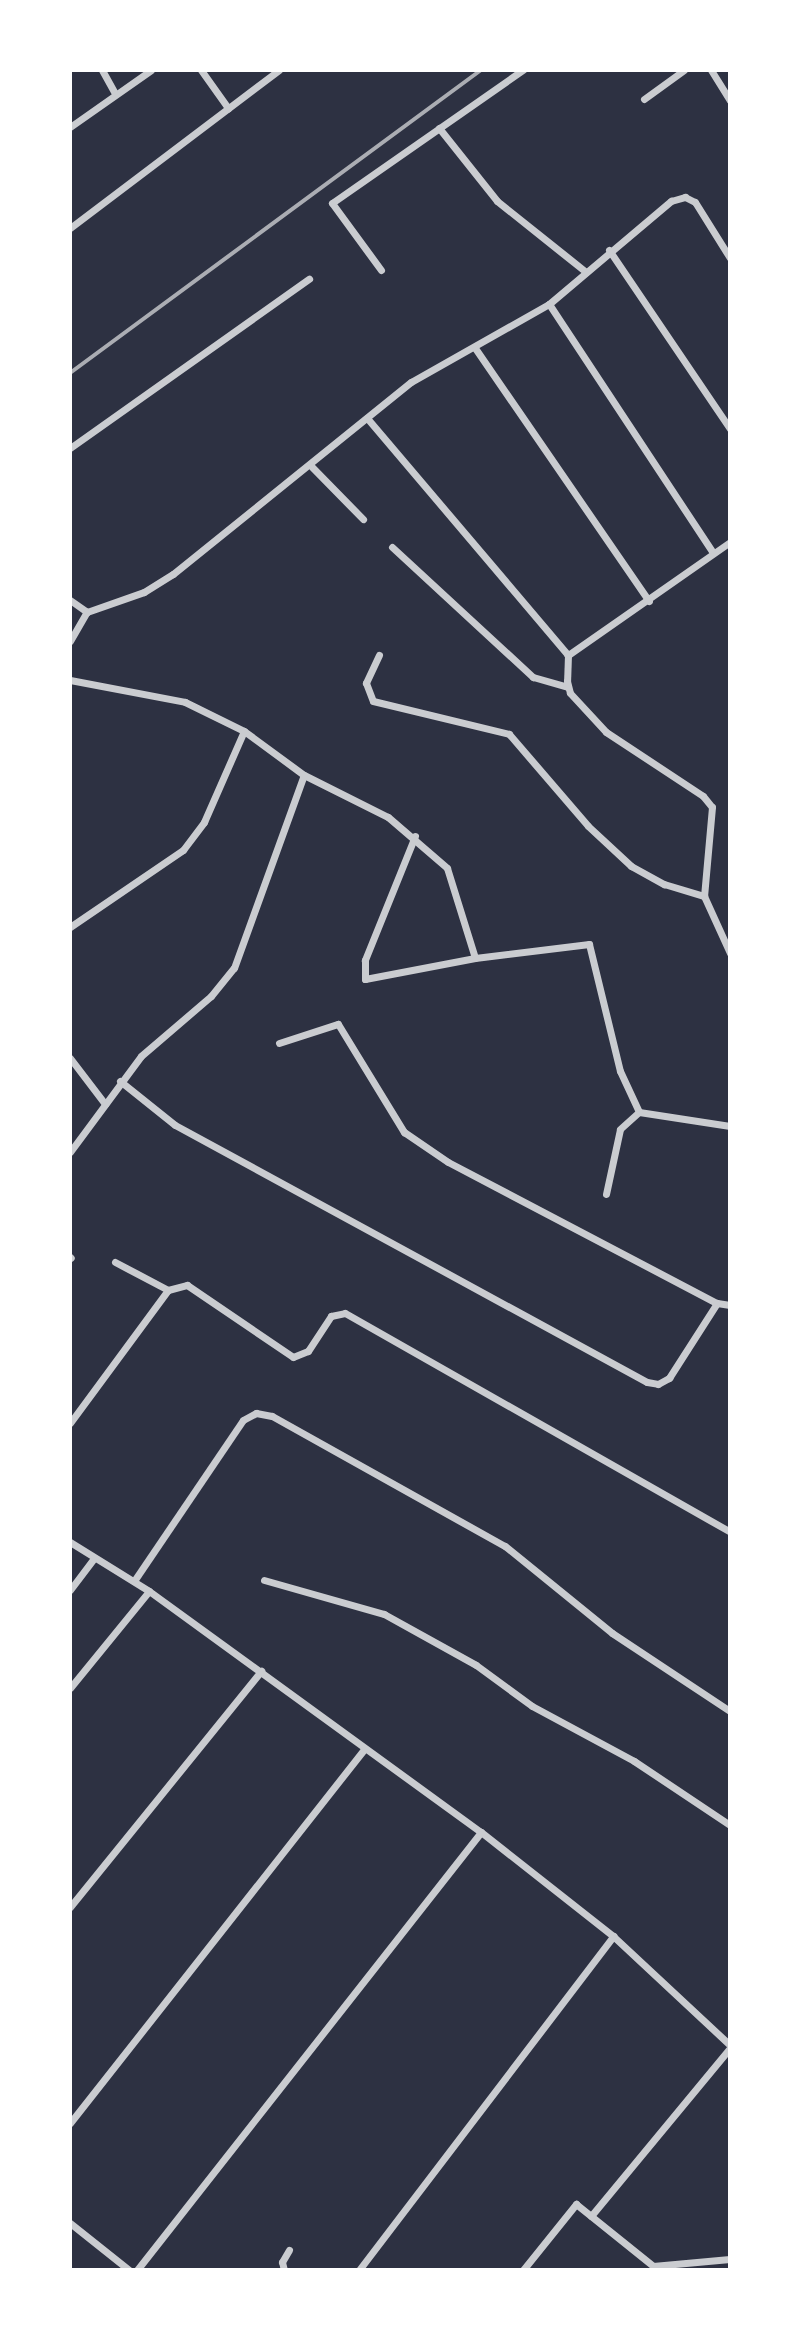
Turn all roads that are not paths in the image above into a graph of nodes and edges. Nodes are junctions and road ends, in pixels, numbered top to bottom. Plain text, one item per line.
1 (102, 70) edge
2 (151, 70) edge
3 (201, 70) edge
4 (279, 70) edge
5 (523, 70) edge
6 (684, 70) edge
7 (711, 70) edge
8 (115, 93) junction
9 (644, 99) dead end
10 (730, 100) edge
11 (228, 108) junction
12 (70, 127) edge
13 (439, 128) junction
14 (70, 228) edge
15 (609, 250) junction
16 (730, 258) edge
17 (381, 270) dead end
18 (586, 272) junction
19 (309, 279) dead end
20 (549, 304) junction
21 (475, 348) junction
22 (367, 418) junction
23 (730, 429) edge
24 (70, 448) edge
25 (312, 467) junction
26 (363, 519) dead end
27 (730, 542) edge
28 (392, 547) dead end
29 (713, 553) junction
30 (70, 600) edge
31 (649, 601) junction
32 (87, 612) junction
33 (70, 641) edge
34 (379, 655) dead end
35 (568, 655) junction
36 (70, 680) edge
37 (568, 687) junction
38 (244, 731) junction
39 (304, 775) junction
40 (415, 836) junction
41 (704, 896) junction
42 (70, 927) edge
43 (730, 953) edge
44 (475, 958) junction
45 (279, 1043) dead end
46 (70, 1058) edge
47 (120, 1081) junction
48 (105, 1104) junction
49 (639, 1112) junction
50 (730, 1126) edge
51 (70, 1152) edge
52 (606, 1194) dead end
53 (115, 1262) dead end
54 (168, 1290) junction
55 (717, 1303) junction
56 (730, 1305) edge
57 (70, 1423) edge
58 (730, 1532) edge
59 (70, 1542) edge
60 (94, 1558) junction
61 (264, 1580) dead end
62 (134, 1581) junction
63 (70, 1590) edge
64 (149, 1591) junction
65 (261, 1671) junction
66 (70, 1688) edge
67 (730, 1711) edge
68 (364, 1750) junction
69 (730, 1825) edge
70 (481, 1832) junction
71 (70, 1907) edge
72 (613, 1936) junction
73 (730, 2046) edge
74 (70, 2123) edge
75 (591, 2216) junction
76 (70, 2223) edge
77 (289, 2250) dead end
78 (730, 2259) edge
79 (651, 2268) edge
80 (129, 2270) edge
81 (137, 2270) edge
82 (284, 2270) edge
83 (359, 2270) edge
84 (523, 2270) edge

1 - 8 street
2 - 8 street
3 - 11 street
4 - 11 street
5 - 13 street
6 - 9 street
7 - 10 street
8 - 12 street
11 - 14 street
13 - 17 street
13 - 18 street
15 - 16 street
15 - 18 street
15 - 23 street
18 - 20 street
19 - 24 street
20 - 21 street
20 - 29 street
21 - 22 street
21 - 31 street
22 - 25 street
22 - 35 street
25 - 26 street
25 - 32 street
27 - 29 street
28 - 37 street
29 - 31 street
30 - 32 street
31 - 35 street
32 - 33 street
34 - 41 street
35 - 37 street
36 - 38 street
37 - 41 street
38 - 39 street
38 - 42 street
39 - 40 street
39 - 47 street
40 - 44 street
40 - 44 street
41 - 43 street
44 - 49 street
45 - 55 street
46 - 48 street
47 - 48 street
47 - 55 street
48 - 51 street
49 - 50 street
49 - 52 street
53 - 54 street
54 - 57 street
54 - 58 street
55 - 56 street
59 - 60 street
60 - 62 street
60 - 63 street
61 - 69 street
62 - 64 street
62 - 67 street
64 - 65 street
64 - 66 street
65 - 68 street
65 - 71 street
68 - 70 street
68 - 74 street
70 - 72 street
70 - 81 street
72 - 73 street
72 - 83 street
73 - 75 street
75 - 79 street
75 - 84 street
76 - 80 street
77 - 82 street
78 - 79 street

